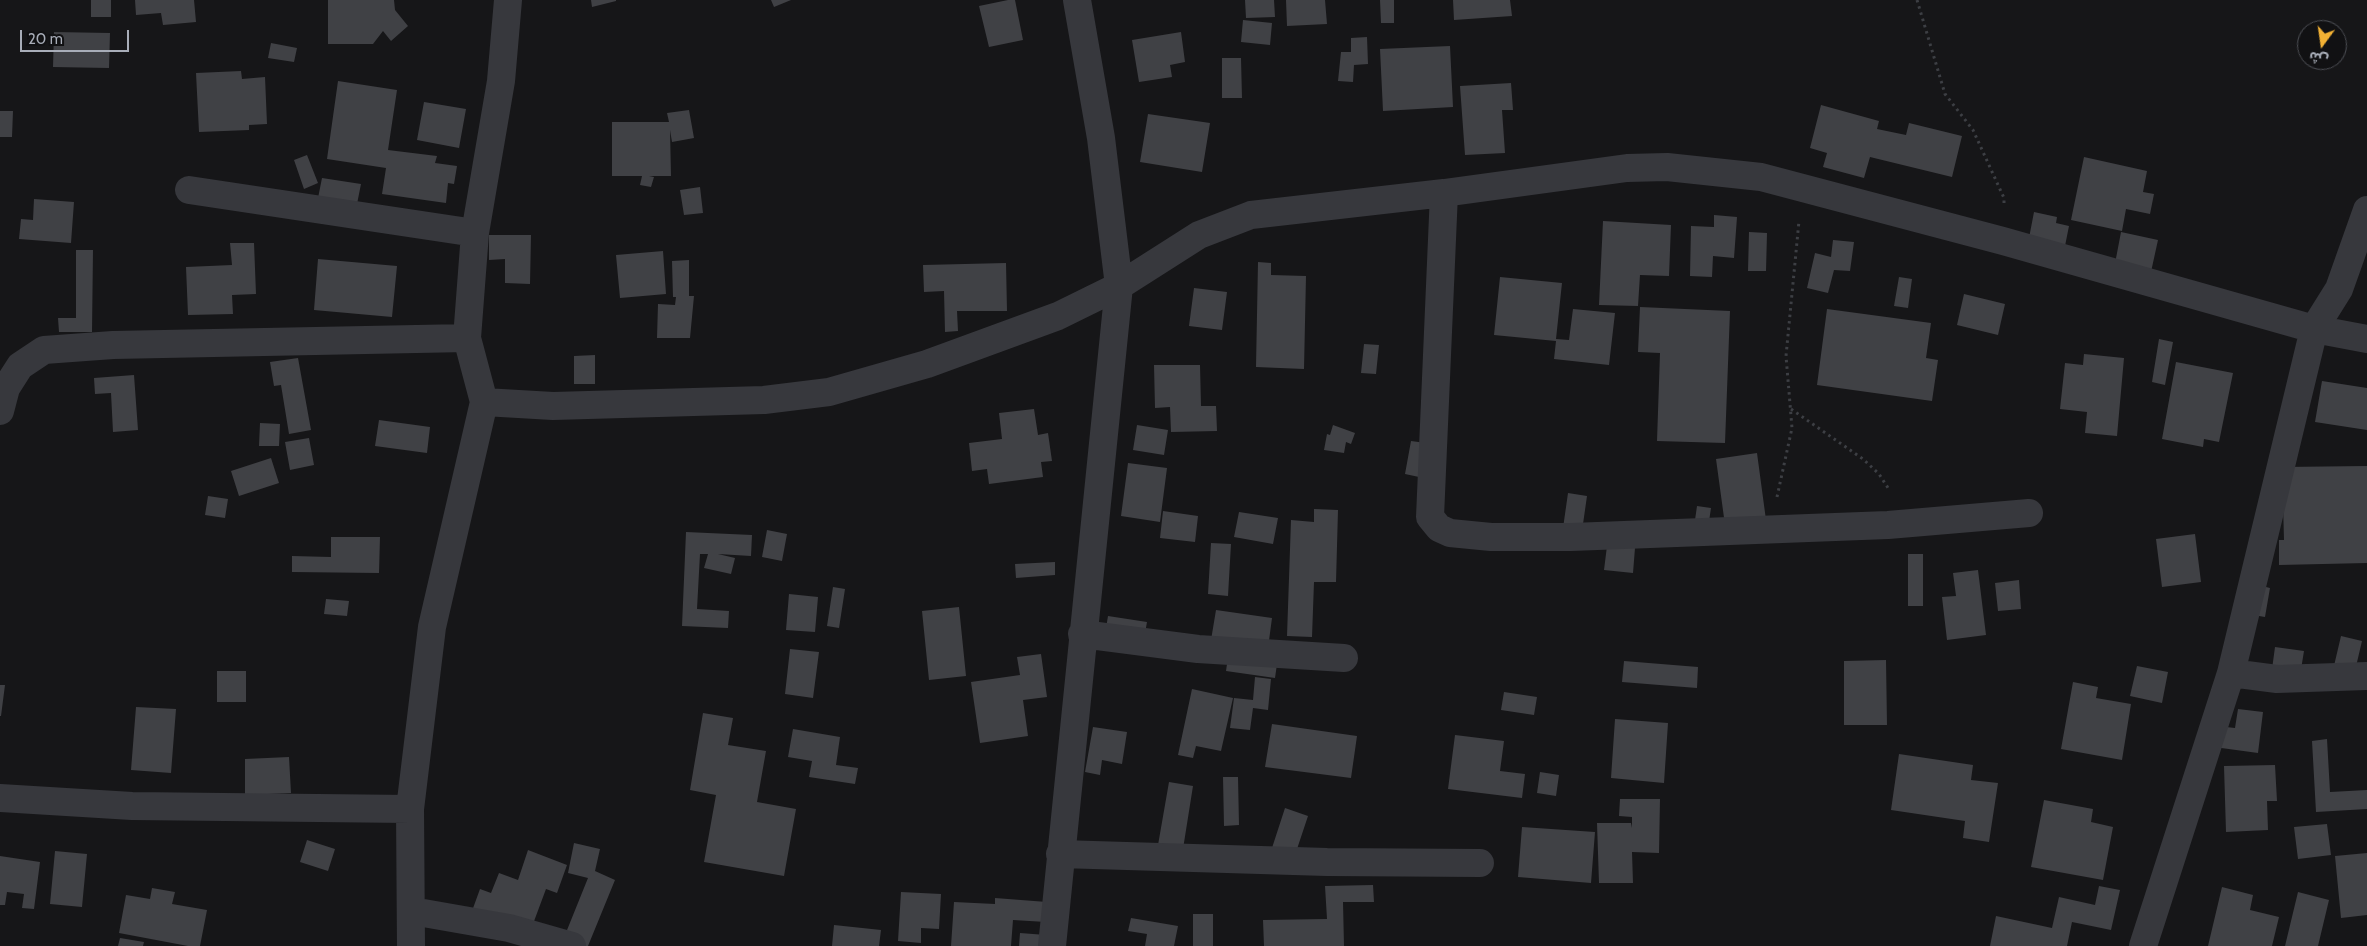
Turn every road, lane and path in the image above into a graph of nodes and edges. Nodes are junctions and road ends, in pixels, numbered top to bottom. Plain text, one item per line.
1 (508, 0) edge
2 (1076, 0) edge
3 (1918, 0) edge
4 (1802, 188) junction
5 (188, 190) dead end
6 (1444, 193) junction
7 (2367, 210) edge
8 (475, 233) junction
9 (2003, 241) junction
10 (1119, 286) junction
11 (2314, 329) junction
12 (467, 338) junction
13 (2367, 339) edge
14 (484, 402) junction
15 (1791, 409) junction
16 (0, 411) edge
17 (2029, 513) dead end
18 (1911, 523) junction
19 (1772, 531) junction
20 (1082, 634) junction
21 (1344, 658) dead end
22 (2231, 673) junction
23 (2367, 676) edge
24 (0, 798) edge
25 (410, 809) junction
26 (1060, 854) junction
27 (1480, 864) dead end
28 (412, 911) junction
29 (411, 946) edge
30 (572, 946) edge
31 (1052, 946) edge
32 (2144, 946) edge

1 - 8 street
2 - 10 street
3 - 9 path
4 - 6 street
4 - 9 street
4 - 15 path
5 - 8 street
6 - 10 street
6 - 19 street
7 - 11 street
8 - 12 street
9 - 11 street
10 - 14 street
10 - 20 street
11 - 13 street
11 - 22 street
12 - 14 street
12 - 16 street
14 - 25 street
15 - 18 path
15 - 19 path
17 - 18 street
18 - 19 street
20 - 21 street
20 - 26 street
22 - 23 street
22 - 32 street
24 - 25 street
25 - 28 street
26 - 27 street
26 - 31 street
28 - 29 street
28 - 30 street

